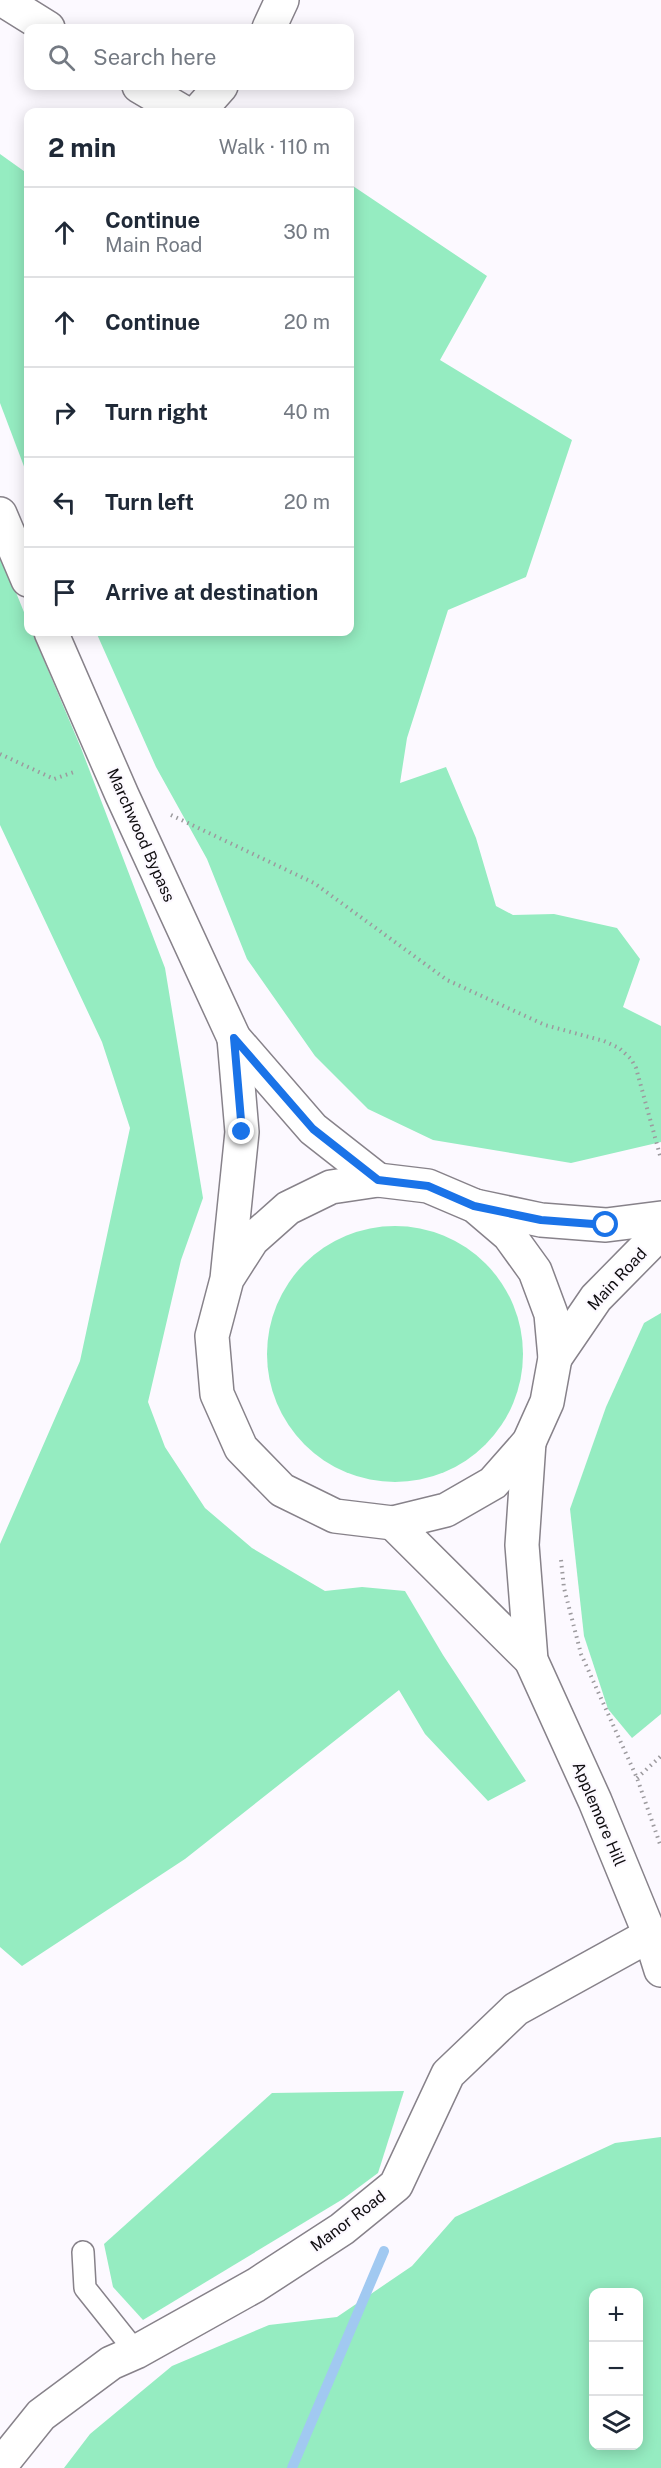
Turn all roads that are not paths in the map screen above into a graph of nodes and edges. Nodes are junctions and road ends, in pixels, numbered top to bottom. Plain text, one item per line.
1 (3, 0) edge
2 (282, 0) edge
3 (42, 24) edge
4 (271, 24) edge
5 (147, 90) edge
6 (217, 90) edge
7 (176, 108) edge
8 (202, 108) edge
9 (0, 514) edge
10 (24, 571) edge
11 (53, 636) edge
12 (234, 1038) junction
13 (378, 1180) junction
14 (474, 1206) junction
15 (661, 1218) edge
16 (661, 1232) edge
17 (227, 1279) junction
18 (555, 1359) junction
19 (529, 1442) junction
20 (393, 1523) junction
21 (531, 1660) junction
22 (650, 1935) junction
23 (661, 1970) edge
24 (82, 2252) dead end
25 (136, 2352) junction
26 (0, 2466) edge

1 - 3 main road
2 - 4 main road
5 - 7 main road
6 - 8 main road
9 - 10 main road
11 - 12 main road, Marchwood Bypass
12 - 13 main road, Marchwood Bypass
12 - 17 main road, Marchwood Bypass
13 - 14 main road
13 - 17 main road
14 - 15 main road, Main Road
14 - 18 main road
16 - 18 main road, Main Road
17 - 20 main road
18 - 19 main road
19 - 20 main road
19 - 21 main road, Applemore Hill
20 - 21 main road, Applemore Hill
21 - 22 main road, Applemore Hill
22 - 23 main road, Applemore Hill
22 - 25 main road, Manor Road
24 - 25 lane
25 - 26 main road, Manor Road

